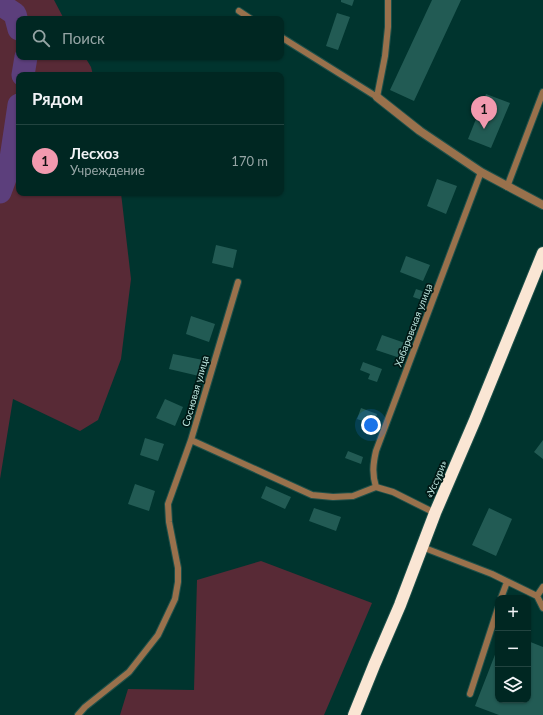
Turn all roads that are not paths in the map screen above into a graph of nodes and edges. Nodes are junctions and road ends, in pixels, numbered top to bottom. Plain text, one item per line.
1 (388, 0) edge
2 (239, 11) dead end
3 (246, 16) edge
4 (284, 39) edge
5 (543, 92) edge
6 (377, 97) junction
7 (481, 172) junction
8 (507, 187) junction
9 (543, 205) edge
10 (543, 253) edge
11 (238, 282) dead end
12 (192, 440) junction
13 (376, 487) junction
14 (435, 513) junction
15 (422, 547) junction
16 (507, 582) junction
17 (543, 587) edge
18 (502, 595) edge
19 (537, 596) junction
20 (543, 608) edge
21 (495, 617) edge
22 (470, 694) dead end
23 (78, 715) edge
24 (354, 715) edge

1 - 6 lane
2 - 3 lane
4 - 6 lane
5 - 8 lane
6 - 7 street
7 - 8 street
7 - 13 lane, Хабаровская улица
8 - 9 street
10 - 14 highway, «Уссури»
11 - 12 lane, Сосновая улица
12 - 13 lane
12 - 23 lane, Сосновая улица
13 - 14 lane
14 - 15 highway, «Уссури»
15 - 16 lane
15 - 24 highway, «Уссури»
16 - 18 lane
16 - 19 lane
17 - 19 lane
19 - 20 lane
21 - 22 lane

